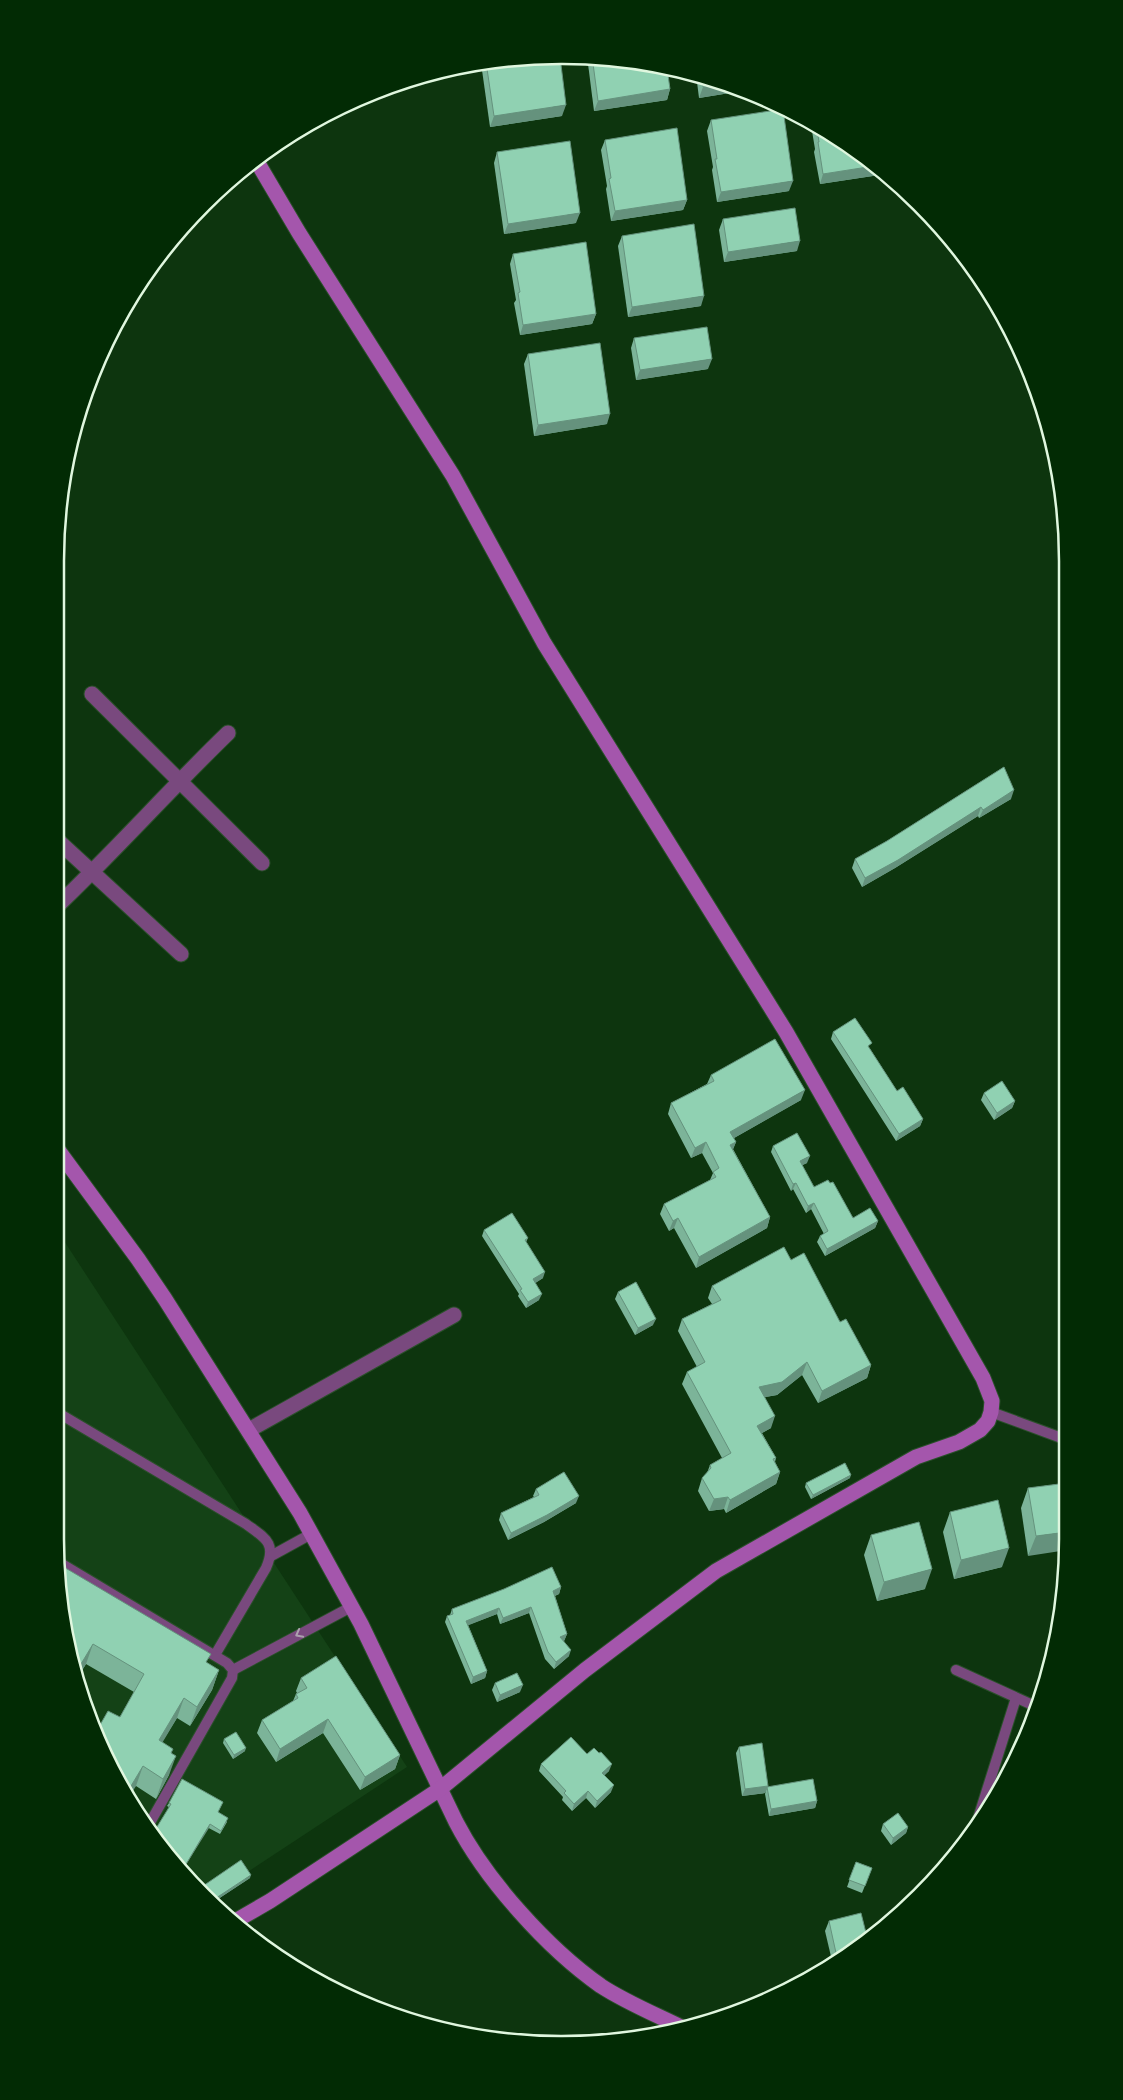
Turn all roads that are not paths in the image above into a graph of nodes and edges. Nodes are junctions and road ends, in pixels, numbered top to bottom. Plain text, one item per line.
1 (260, 166) edge
2 (92, 694) dead end
3 (228, 733) dead end
4 (178, 781) junction
5 (64, 847) edge
6 (262, 863) dead end
7 (91, 874) junction
8 (64, 899) edge
9 (181, 954) dead end
10 (64, 1158) edge
11 (454, 1315) dead end
12 (991, 1412) junction
13 (64, 1416) edge
14 (249, 1430) junction
15 (1059, 1437) edge
16 (306, 1537) junction
17 (272, 1556) junction
18 (65, 1566) edge
19 (347, 1609) junction
20 (215, 1655) junction
21 (234, 1670) junction
22 (956, 1670) dead end
23 (1016, 1698) junction
24 (1031, 1704) edge
25 (440, 1790) junction
26 (983, 1802) edge
27 (152, 1820) edge
28 (240, 1918) edge
29 (673, 2023) edge

1 - 12 street
2 - 4 street
3 - 4 street
4 - 6 street
4 - 7 street
5 - 7 street
7 - 8 street
7 - 9 street
10 - 14 street
11 - 14 street
12 - 15 lane
12 - 25 street
13 - 17 lane
14 - 16 street
16 - 17 lane
16 - 19 street
17 - 20 lane
18 - 20 lane
19 -> 21 lane
19 - 25 street
20 - 21 lane
21 - 27 lane
22 - 23 lane
23 - 24 lane
23 - 26 lane
25 - 28 street
25 - 29 street

